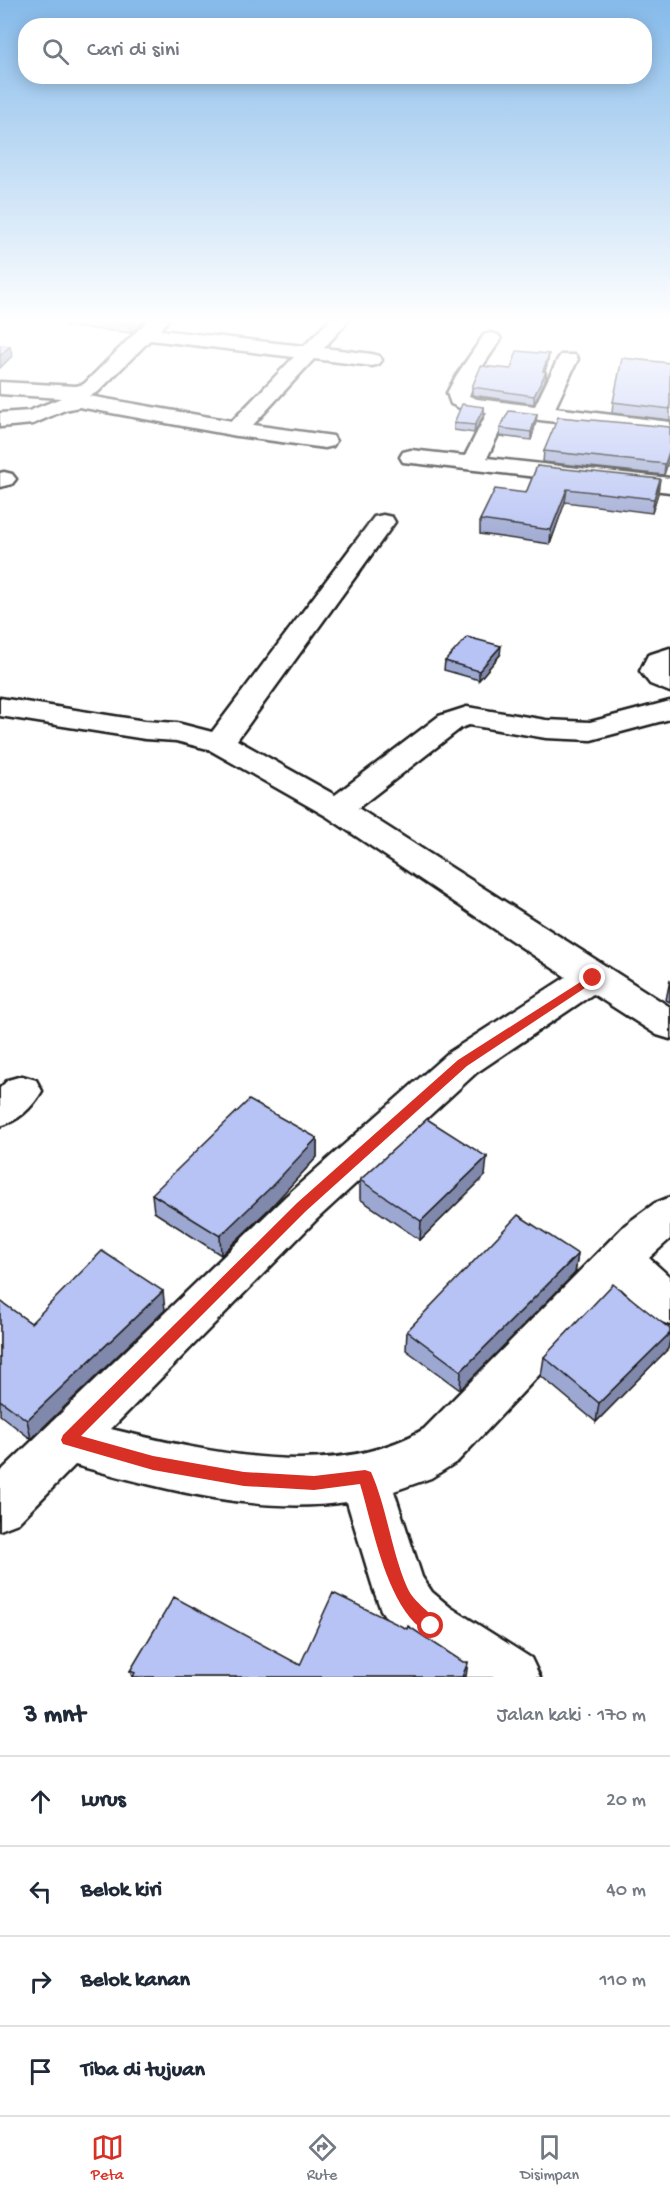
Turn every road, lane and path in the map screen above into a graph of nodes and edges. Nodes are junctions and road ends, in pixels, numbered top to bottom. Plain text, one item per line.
1 (62, 397) edge
2 (266, 397) edge
3 (459, 397) edge
4 (550, 397) edge
5 (499, 410) junction
6 (48, 411) junction
7 (541, 415) junction
8 (0, 420) edge
9 (237, 429) junction
10 (670, 429) edge
11 (325, 441) dead end
12 (411, 457) dead end
13 (473, 464) junction
14 (670, 485) edge
15 (383, 522) dead end
16 (670, 656) edge
17 (670, 682) edge
18 (0, 707) edge
19 (670, 710) edge
20 (219, 743) junction
21 (338, 809) junction
22 (593, 978) junction
23 (670, 1025) edge
24 (670, 1215) edge
25 (620, 1260) junction
26 (670, 1305) edge
27 (68, 1440) junction
28 (365, 1477) junction
29 (0, 1506) edge
30 (512, 1677) edge

1 - 6 street
2 - 9 street
3 - 5 street
4 - 7 street
5 - 7 street
5 - 13 street
6 - 8 street
6 - 9 street
7 - 10 street
9 - 11 street
12 - 13 street
13 - 14 street
15 - 20 street
16 - 17 street
18 - 20 street
19 - 21 street
20 - 21 street
21 - 22 street
22 - 23 street
22 - 27 street
24 - 25 street
25 - 26 street
25 - 28 street
27 - 28 street
27 - 29 street
28 - 30 street

